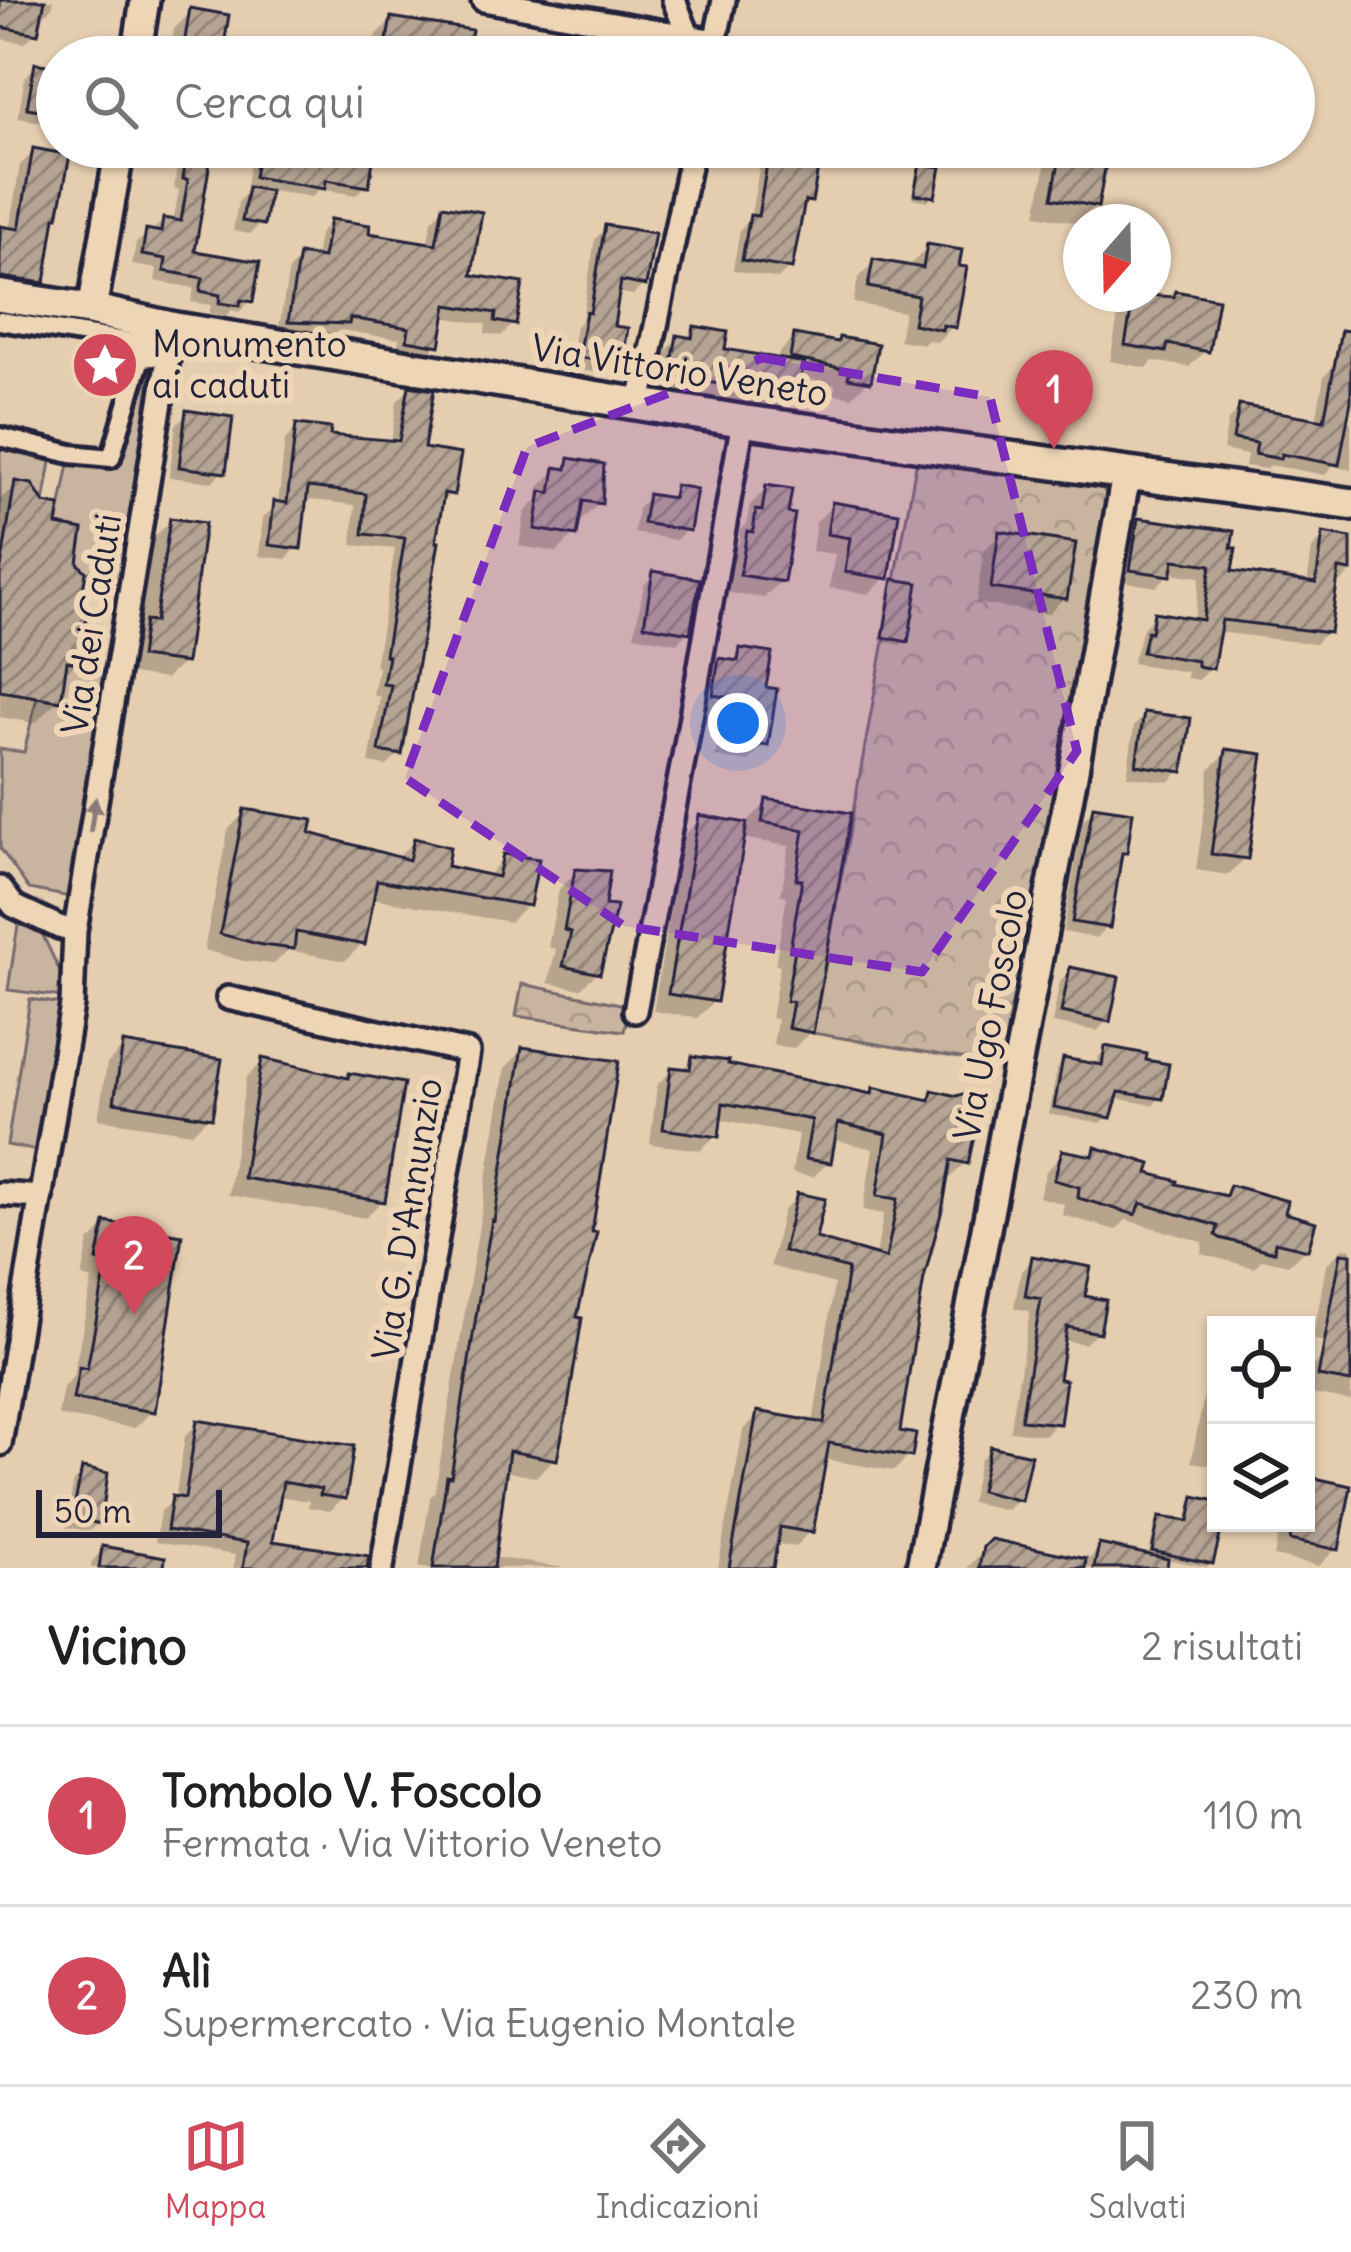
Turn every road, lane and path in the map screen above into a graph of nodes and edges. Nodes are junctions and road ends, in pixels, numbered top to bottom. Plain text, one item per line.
1 (146, 0) edge
2 (483, 0) edge
3 (674, 0) edge
4 (724, 0) edge
5 (688, 35) joint
6 (140, 36) edge
7 (716, 36) edge
8 (116, 168) edge
9 (689, 168) edge
10 (0, 296) edge
11 (92, 310) junction
12 (0, 321) edge
13 (173, 328) junction
14 (640, 403) junction
15 (743, 421) junction
16 (0, 437) edge
17 (1126, 475) junction
18 (1351, 504) edge
19 (0, 888) edge
20 (75, 931) junction
21 (228, 998) dead end
22 (634, 1011) dead end
23 (0, 1194) edge
24 (41, 1197) junction
25 (0, 1444) edge
26 (382, 1568) edge
27 (921, 1568) edge

1 - 6 street
2 - 5 street
3 - 5 street
4 - 7 street
8 - 11 street
9 - 14 street
10 - 11 main road, Via Vittorio Veneto
11 - 13 main road, Via Vittorio Veneto
12 - 16 street
13 - 14 main road, Via Vittorio Veneto
20 -> 13 street, Via dei Caduti
14 - 15 main road, Via Vittorio Veneto
15 - 17 main road, Via Vittorio Veneto
15 - 22 street
17 - 18 main road, Via Vittorio Veneto
17 - 27 street, Via Ugo Foscolo
19 - 20 street
20 - 24 street, Via dei Caduti
21 - 26 street, Via G. D'Annunzio
23 - 24 street
24 - 25 street, Via dei Caduti

